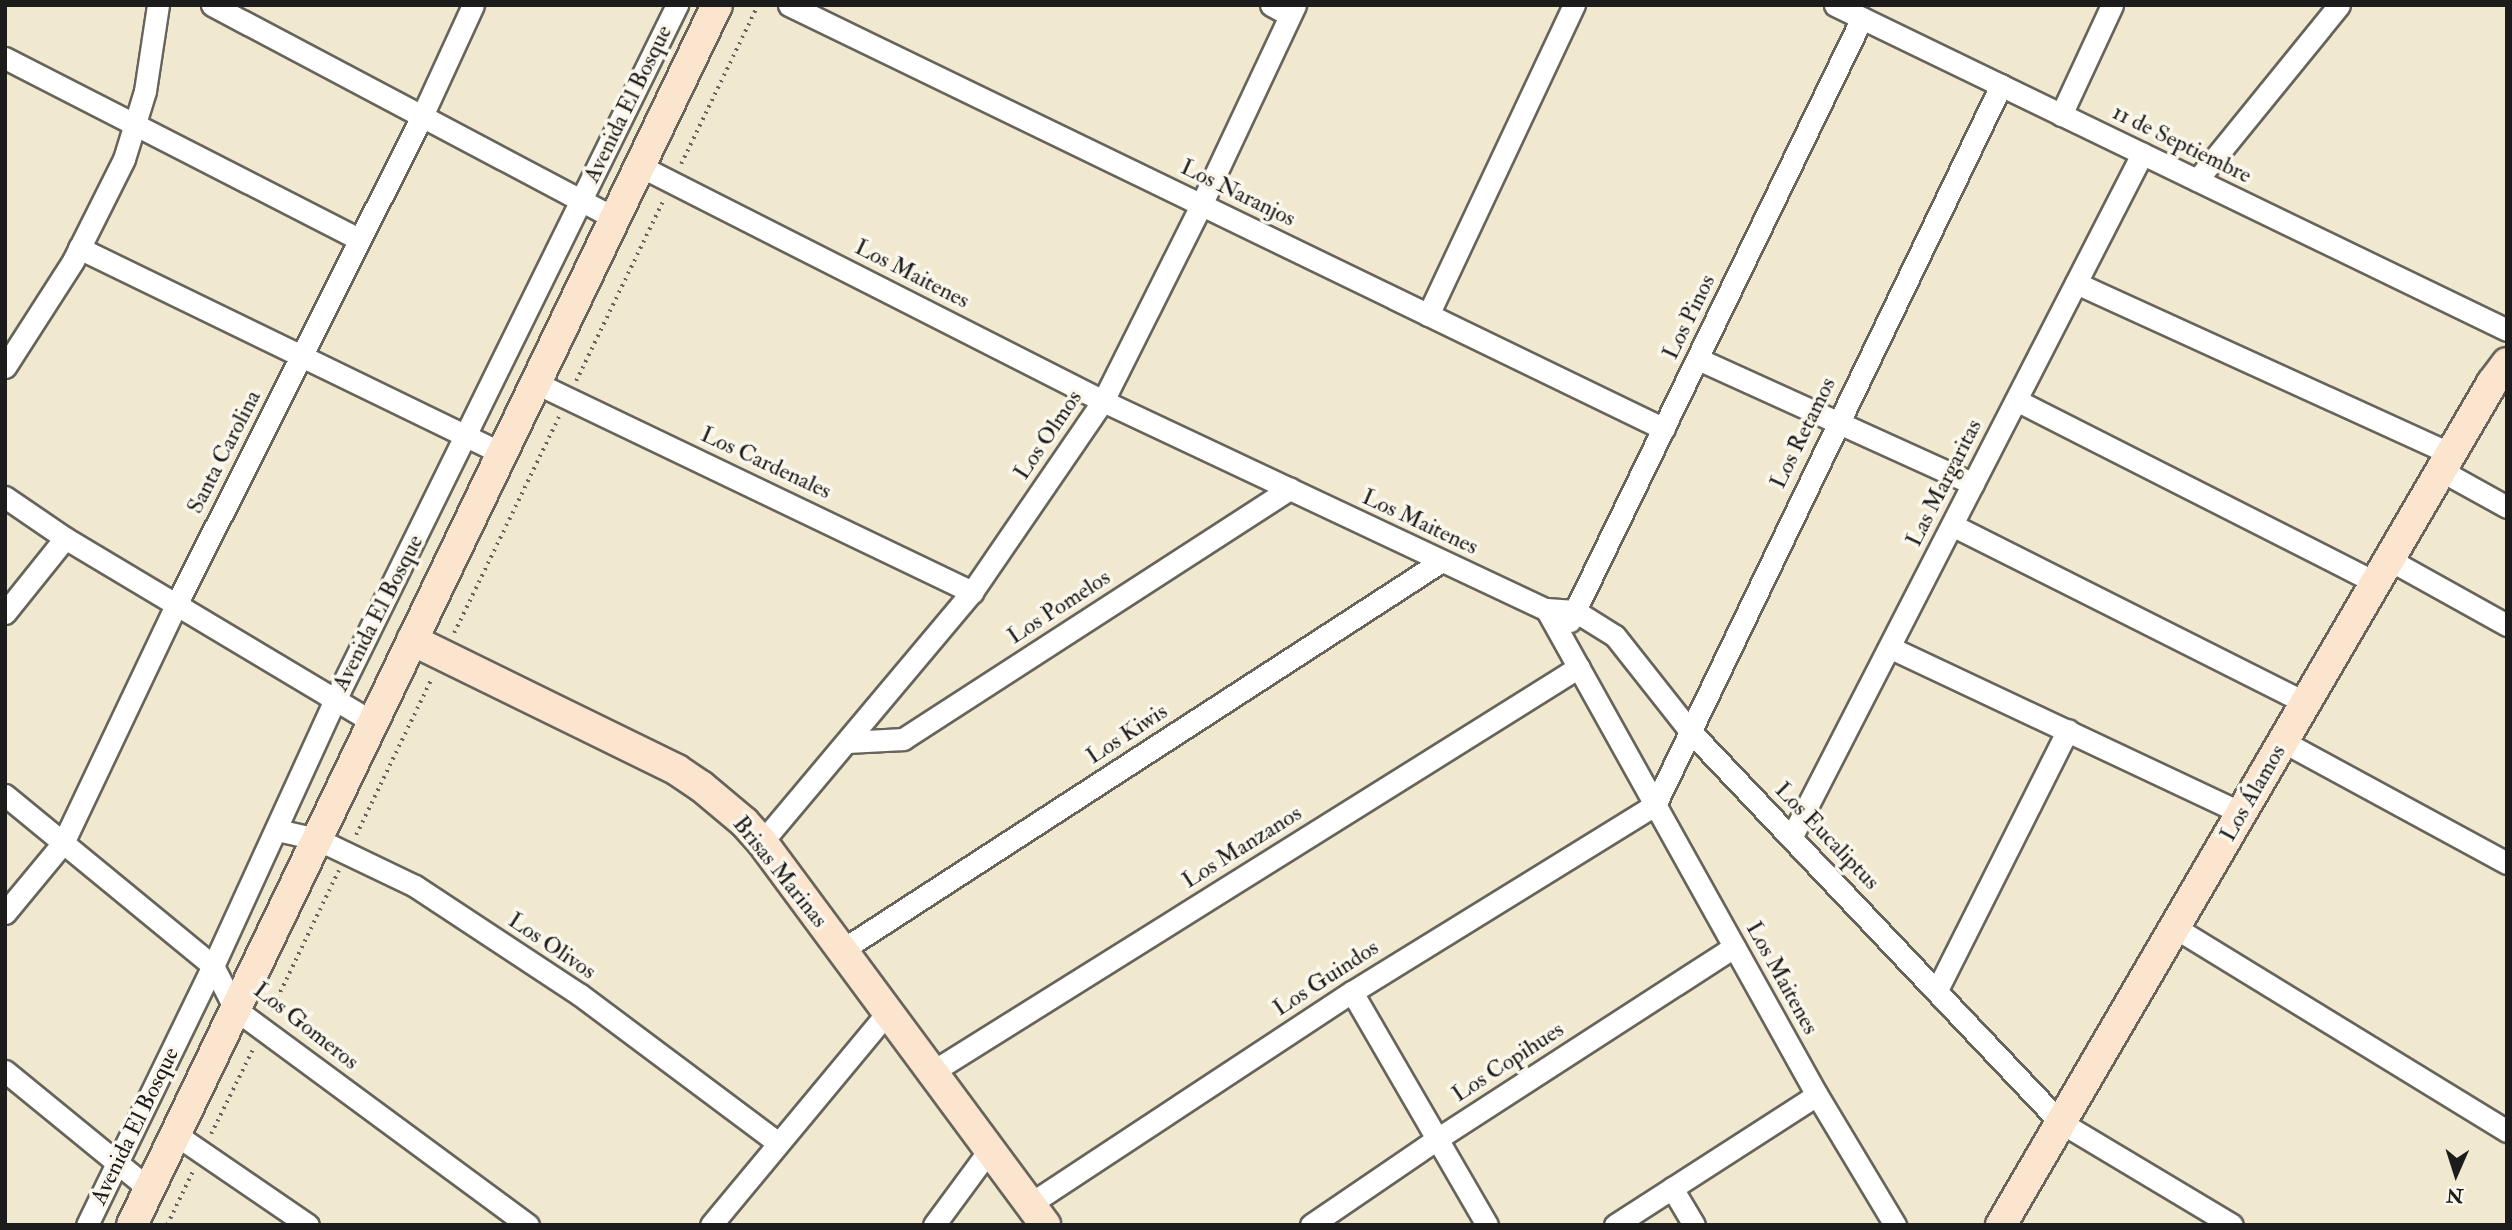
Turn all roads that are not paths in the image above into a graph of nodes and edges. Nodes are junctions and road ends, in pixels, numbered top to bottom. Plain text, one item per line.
1 (158, 5) edge
2 (212, 5) edge
3 (473, 5) edge
4 (677, 5) edge
5 (717, 5) edge
6 (789, 5) edge
7 (1271, 5) edge
8 (1574, 5) edge
9 (1835, 5) edge
10 (2112, 5) edge
11 (2340, 5) edge
12 (1292, 10) edge
13 (240, 12) edge
14 (1862, 18) junction
15 (5, 58) edge
16 (2001, 85) junction
17 (2061, 114) junction
18 (422, 116) junction
19 (136, 125) junction
20 (2142, 154) junction
21 (640, 166) junction
22 (2197, 180) junction
23 (580, 200) junction
24 (1201, 205) junction
25 (615, 218) junction
26 (358, 239) junction
27 (79, 248) junction
28 (2076, 283) junction
29 (1428, 315) junction
30 (2507, 330) edge
31 (302, 356) junction
32 (1698, 359) junction
33 (2507, 363) edge
34 (5, 367) edge
35 (536, 383) junction
36 (2016, 400) junction
37 (1103, 401) junction
38 (1837, 422) junction
39 (1664, 429) junction
40 (466, 436) junction
41 (502, 453) junction
42 (2447, 462) junction
43 (1973, 484) junction
44 (1290, 489) junction
45 (5, 497) edge
46 (2507, 507) edge
47 (1952, 525) junction
48 (65, 538) junction
49 (1440, 562) junction
50 (2383, 571) junction
51 (971, 592) junction
52 (176, 605) junction
53 (1546, 609) junction
54 (1574, 611) junction
55 (5, 613) edge
56 (2507, 625) edge
57 (1562, 639) junction
58 (412, 640) junction
59 (1891, 648) junction
60 (1579, 667) junction
61 (335, 700) junction
62 (2306, 703) junction
63 (373, 722) junction
64 (2068, 730) junction
65 (1690, 731) junction
66 (848, 742) junction
67 (2284, 742) junction
68 (5, 795) edge
69 (1655, 805) junction
70 (2242, 813) junction
71 (277, 830) junction
72 (1792, 836) junction
73 (317, 839) junction
74 (762, 842) junction
75 (63, 843) junction
76 (2507, 863) edge
77 (5, 913) edge
78 (2174, 927) junction
79 (1734, 947) junction
80 (842, 950) junction
81 (213, 966) junction
82 (1937, 990) junction
83 (1352, 992) junction
84 (236, 1009) junction
85 (888, 1012) junction
86 (5, 1071) edge
87 (932, 1072) junction
88 (1817, 1096) junction
89 (2060, 1122) junction
90 (2507, 1130) edge
91 (175, 1134) junction
92 (1437, 1139) junction
93 (777, 1142) junction
94 (990, 1149) junction
95 (117, 1163) junction
96 (1672, 1188) junction
97 (149, 1189) junction
98 (1037, 1214) edge
99 (87, 1225) edge
100 (132, 1225) edge
101 (308, 1225) edge
102 (528, 1225) edge
103 (711, 1225) edge
104 (934, 1225) edge
105 (1311, 1225) edge
106 (1487, 1225) edge
107 (1615, 1225) edge
108 (1694, 1225) edge
109 (1895, 1225) edge
110 (2001, 1225) edge
111 (2232, 1225) edge

1 - 19 street
2 - 13 street
3 - 18 street, Santa Carolina
4 - 23 street, Avenida El Bosque
5 - 21 street, Avenida El Bosque
6 - 24 street, Los Naranjos
7 - 12 street
8 - 29 street
9 - 14 street, 11 de Septiembre
10 - 17 street
11 - 22 street
12 - 24 street, Los Olmos
13 - 18 street
14 - 16 street, 11 de Septiembre
14 - 32 street, Los Pinos
15 - 19 street
16 - 17 street, 11 de Septiembre
16 - 38 street, Los Retamos
17 - 20 street, 11 de Septiembre
18 - 23 street
18 - 26 street, Santa Carolina
19 - 26 street
19 - 27 street
20 - 22 street, 11 de Septiembre
20 - 28 street, Las Margaritas
21 - 25 street, Avenida El Bosque
21 - 37 street, Los Maitenes
22 - 30 street, 11 de Septiembre
23 - 25 street
23 - 40 street, Avenida El Bosque
24 - 29 street, Los Naranjos
24 - 37 street, Los Olmos
25 - 35 street, Avenida El Bosque
26 - 31 street, Santa Carolina
27 - 31 street
27 - 34 street
28 - 36 street, Las Margaritas
28 - 42 street
29 - 39 street, Los Naranjos
31 - 40 street
31 - 52 street, Santa Carolina
32 - 38 street
32 - 39 street, Los Pinos
33 - 42 street, Los Álamos
35 - 41 street, Avenida El Bosque
35 - 51 street, Los Cardenales
36 - 43 street, Las Margaritas
36 - 50 street
37 - 44 street, Los Maitenes
37 - 51 street, Los Olmos
38 - 43 street
38 - 65 street, Los Retamos
39 - 54 street, Los Pinos
40 - 41 street
40 - 61 street, Avenida El Bosque
41 - 58 street, Avenida El Bosque
42 - 46 street
42 - 50 street, Los Álamos
43 - 47 street, Las Margaritas
44 - 49 street, Los Maitenes
44 - 66 street, Los Pomelos
45 - 48 street
47 - 59 street, Las Margaritas
47 - 62 street
48 - 52 street
48 - 55 street
49 - 53 street, Los Maitenes
49 - 80 street, Los Kiwis
50 - 56 street
50 - 62 street, Los Álamos
51 - 66 street, Los Olmos
52 - 61 street
52 - 75 street, Santa Carolina
53 - 54 street, Los Eucaliptus
53 - 57 street, Los Maitenes
54 - 57 street, Los Pinos
54 - 65 street, Los Eucaliptus
57 - 60 street, Los Maitenes
58 - 63 street, Avenida El Bosque
58 - 74 street, Brisas Marinas
59 - 64 street
59 - 72 street, Las Margaritas
60 - 69 street, Los Maitenes
60 - 87 street, Los Manzanos
61 - 63 street
61 - 71 street, Avenida El Bosque
62 - 67 street, Los Álamos
63 - 73 street, Avenida El Bosque
64 - 70 street
64 - 82 street
65 - 69 street, Los Retamos
65 - 72 street, Los Eucaliptus
66 - 74 street, Los Olmos
67 - 70 street, Los Álamos
67 - 76 street
68 - 75 street, Los Gomeros
69 - 79 street, Los Maitenes
69 - 83 street, Los Guindos
70 - 78 street, Los Álamos
71 - 73 street, Los Olivos
71 - 81 street, Avenida El Bosque
72 - 82 street, Los Eucaliptus
73 - 84 street, Avenida El Bosque
73 - 93 street, Los Olivos
74 - 80 street, Brisas Marinas
75 - 77 street, Santa Carolina
75 - 81 street, Los Gomeros
78 - 89 street, Los Álamos
78 - 90 street
79 - 88 street, Los Maitenes
79 - 92 street, Los Copihues
80 - 85 street, Brisas Marinas
81 - 84 street, Los Gomeros
81 - 95 street, Avenida El Bosque
82 - 89 street, Los Eucaliptus
83 - 92 street
83 - 98 street, Los Guindos
84 - 91 street, Avenida El Bosque
84 - 102 street, Los Gomeros
85 - 87 street, Brisas Marinas
85 - 93 street
86 - 95 street
87 - 94 street, Brisas Marinas
88 - 96 street
88 - 109 street, Los Maitenes
89 - 110 street, Los Álamos
89 - 111 street, Los Eucaliptus
91 - 97 street, Avenida El Bosque
91 - 101 street
92 - 105 street, Los Copihues
92 - 106 street
93 - 103 street
94 - 98 street, Brisas Marinas
94 - 104 street
95 - 97 street
95 - 99 street, Avenida El Bosque
96 - 107 street
96 - 108 street
97 - 100 street, Avenida El Bosque

